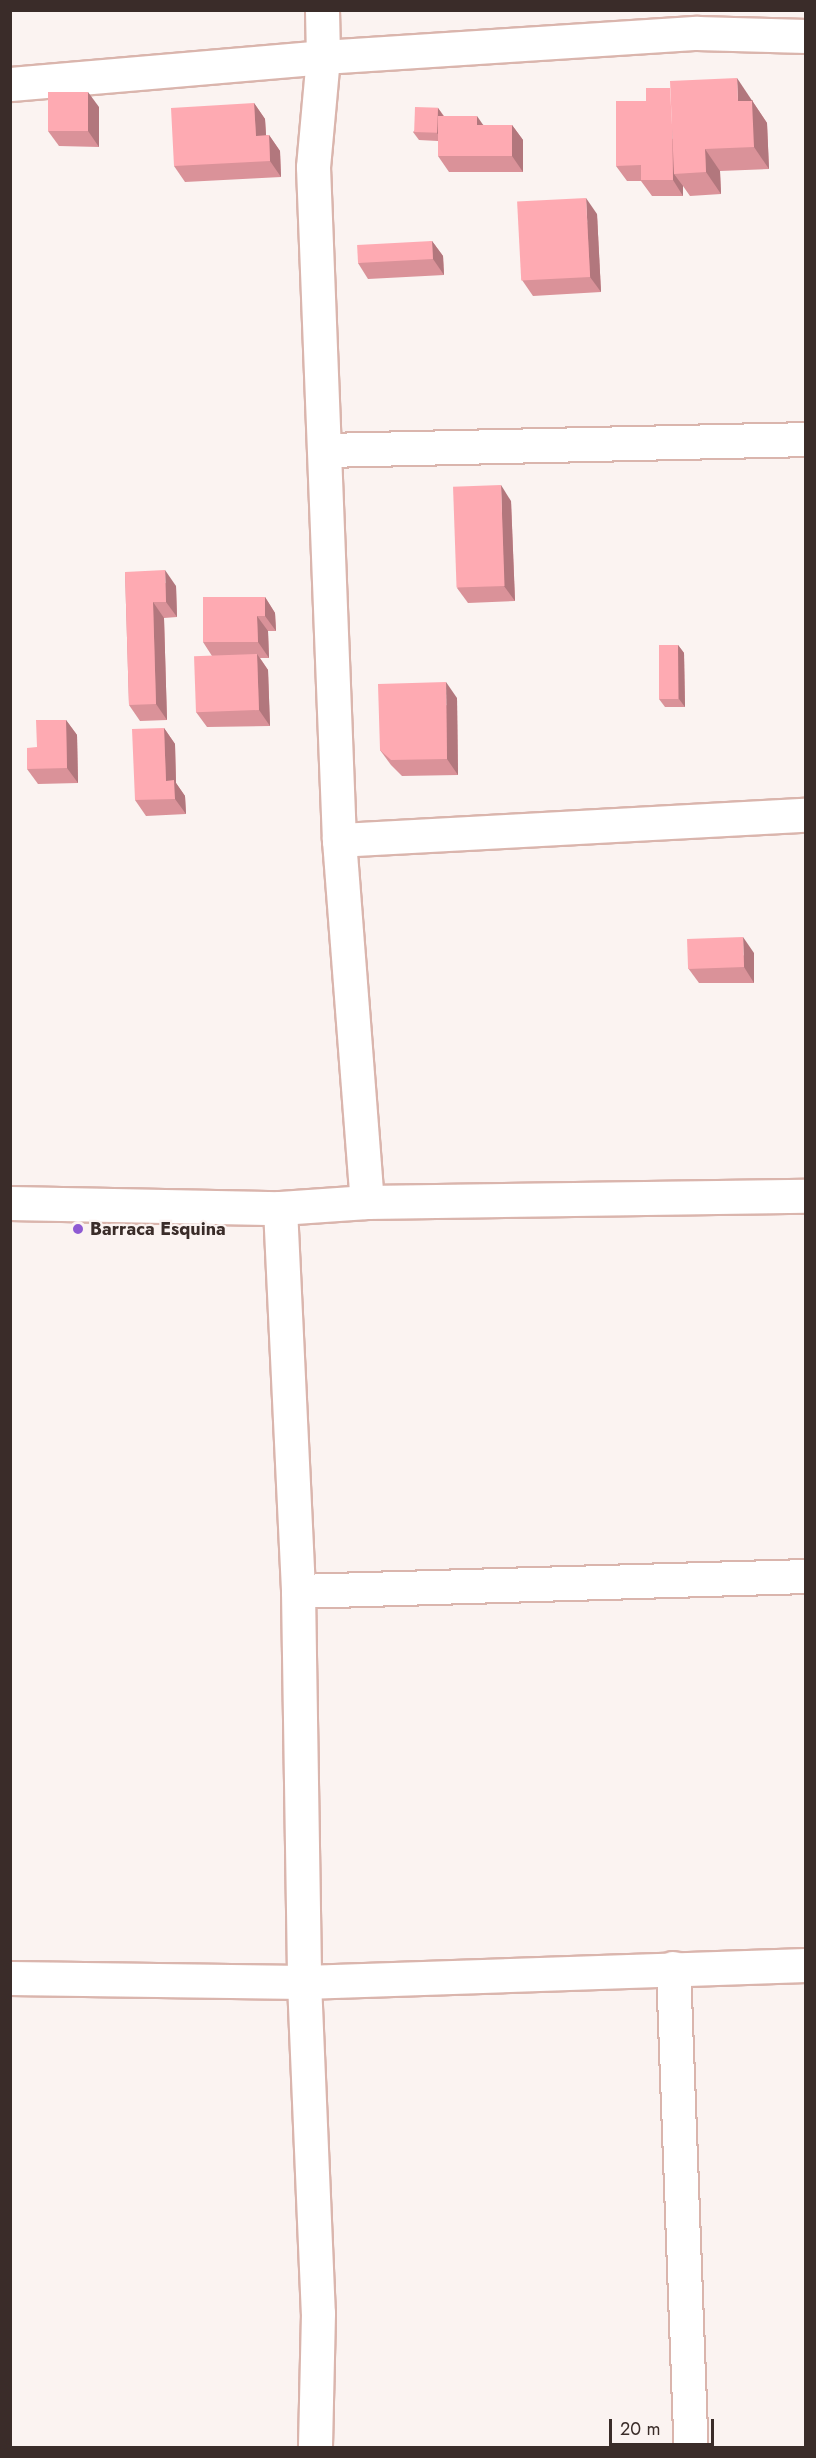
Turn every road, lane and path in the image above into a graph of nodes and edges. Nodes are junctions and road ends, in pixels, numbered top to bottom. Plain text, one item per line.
1 (322, 10) edge
2 (696, 22) edge
3 (806, 36) edge
4 (323, 57) junction
5 (10, 84) edge
6 (806, 439) edge
7 (325, 450) junction
8 (806, 815) edge
9 (339, 840) junction
10 (806, 1197) edge
11 (367, 1202) junction
12 (10, 1203) edge
13 (280, 1208) junction
14 (806, 1576) edge
15 (298, 1591) junction
16 (806, 1965) edge
17 (673, 1968) junction
18 (10, 1978) edge
19 (304, 1982) junction
20 (315, 2448) edge
21 (691, 2448) edge

1 - 4 street
2 - 3 street
2 - 4 street
4 - 5 street
4 - 7 street
6 - 7 street
7 - 9 street
8 - 9 street
9 - 11 street
10 - 11 street
11 - 13 street
12 - 13 street
13 - 15 street
14 - 15 street
15 - 19 street
16 - 17 street
17 - 19 street
17 - 21 street
18 - 19 street
19 - 20 street

